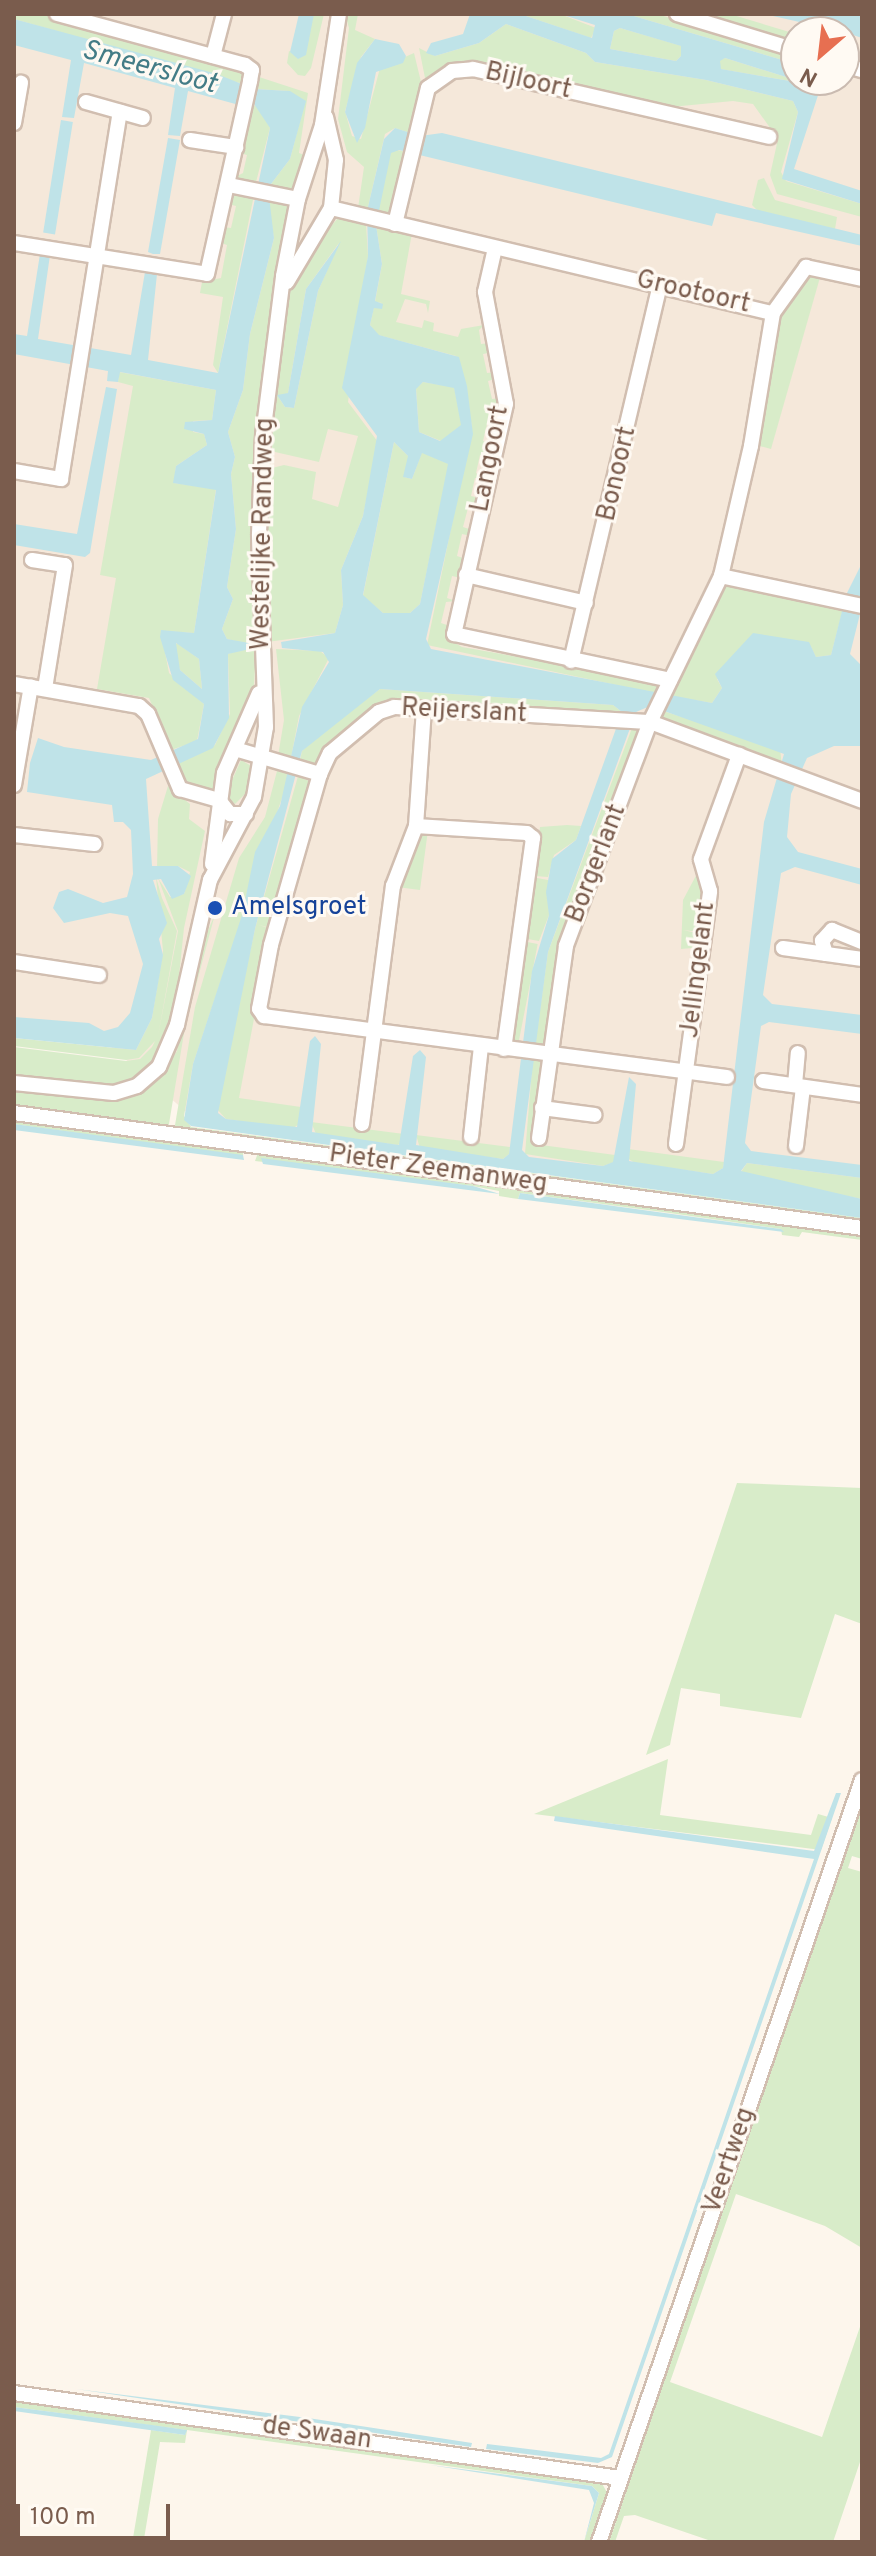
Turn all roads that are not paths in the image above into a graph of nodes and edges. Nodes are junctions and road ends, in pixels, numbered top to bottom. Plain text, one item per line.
1 (57, 14) edge
2 (224, 14) edge
3 (339, 14) edge
4 (677, 14) edge
5 (87, 18) edge
6 (780, 45) edge
7 (213, 56) junction
8 (24, 83) edge
9 (86, 102) dead end
10 (325, 108) junction
11 (120, 112) junction
12 (143, 118) dead end
13 (14, 123) edge
14 (769, 137) dead end
15 (190, 140) dead end
16 (236, 147) junction
17 (304, 176) junction
18 (335, 180) junction
19 (229, 185) junction
20 (297, 206) junction
21 (331, 208) junction
22 (391, 223) junction
23 (320, 233) junction
24 (14, 243) edge
25 (495, 248) junction
26 (100, 257) junction
27 (862, 279) edge
28 (660, 285) junction
29 (282, 293) junction
30 (773, 313) junction
31 (14, 471) edge
32 (32, 560) dead end
33 (466, 575) junction
34 (721, 576) junction
35 (586, 603) junction
36 (862, 606) edge
37 (571, 661) junction
38 (263, 680) junction
39 (14, 684) edge
40 (668, 686) junction
41 (38, 687) junction
42 (424, 709) junction
43 (648, 719) junction
44 (235, 749) junction
45 (739, 755) junction
46 (262, 761) junction
47 (314, 773) junction
48 (14, 785) edge
49 (219, 800) junction
50 (862, 801) edge
51 (246, 814) junction
52 (416, 826) junction
53 (14, 835) edge
54 (94, 844) dead end
55 (210, 880) junction
56 (862, 942) edge
57 (783, 948) dead end
58 (826, 954) junction
59 (862, 959) edge
60 (14, 962) edge
61 (99, 975) dead end
62 (374, 1032) junction
63 (481, 1046) junction
64 (508, 1049) junction
65 (798, 1053) dead end
66 (546, 1054) junction
67 (686, 1072) junction
68 (727, 1077) dead end
69 (763, 1081) dead end
70 (14, 1083) edge
71 (799, 1086) junction
72 (862, 1095) edge
73 (542, 1108) junction
74 (14, 1113) edge
75 (595, 1115) dead end
76 (362, 1124) dead end
77 (471, 1137) dead end
78 (539, 1138) dead end
79 (676, 1144) dead end
80 (796, 1146) dead end
81 (862, 1228) edge
82 (862, 1780) edge
83 (14, 2393) edge
84 (620, 2478) junction
85 (599, 2542) edge

1 - 5 street
2 - 7 street
3 - 10 street, Westelijke Randweg
4 - 6 street
5 - 7 street
7 - 16 street
8 - 13 street
9 - 11 street
10 - 17 street, Westelijke Randweg
10 - 18 street, Westelijke Randweg
11 - 12 street
11 - 26 street
14 - 22 street, Bijloort
15 - 16 street
16 - 19 street
17 - 18 street
17 - 20 street, Westelijke Randweg
18 - 21 street, Westelijke Randweg
19 - 20 street
19 - 26 street
20 - 23 street
20 - 29 street, Westelijke Randweg
21 - 22 street, Grootoort
21 - 23 street, Westelijke Randweg
22 - 25 street, Grootoort
23 - 29 street, Westelijke Randweg
24 - 26 street
25 - 28 street, Grootoort
25 - 33 street, Langoort
26 - 31 street
27 - 30 street
28 - 30 street, Grootoort
28 - 35 street, Bonoort
29 - 38 street, Westelijke Randweg
30 - 34 street, Grootoort
32 - 41 street
33 - 35 street
33 - 37 street, Langoort
34 - 36 street
34 - 40 street, Grootoort
35 - 37 street, Bonoort
37 - 40 street, Langoort
38 - 44 street, Westelijke Randweg
38 - 46 street, Westelijke Randweg
39 - 41 street
40 - 43 street, Borgerlant
41 - 48 street
41 - 49 street
42 - 43 street, Reijerslant
42 - 47 street, Reijerslant
42 - 52 street
43 - 45 street, Reijerslant
43 - 66 street, Borgerlant
44 - 46 street
44 - 49 street, Westelijke Randweg
45 - 50 street, Reijerslant
45 - 67 street, Jellingelant
46 - 47 street
46 - 51 street, Westelijke Randweg
47 - 62 street, Reijerslant
49 - 51 street
49 - 55 street, Westelijke Randweg
51 - 55 street, Westelijke Randweg
52 - 62 street
52 - 64 street
53 - 54 street
55 - 70 street, Westelijke Randweg
56 - 58 street
57 - 58 street
58 - 59 street
60 - 61 street
62 - 63 street
62 - 76 street
63 - 64 street
63 - 77 street
64 - 66 street
65 - 71 street
66 - 67 street
66 - 73 street, Borgerlant
67 - 68 street
67 - 79 street, Jellingelant
69 - 71 street
71 - 72 street
71 - 80 street
73 - 75 street
73 - 78 street, Borgerlant
74 - 81 street, Pieter Zeemanweg
82 - 84 street, Veertweg
83 - 84 street, de Swaan
84 - 85 street, Veertweg

